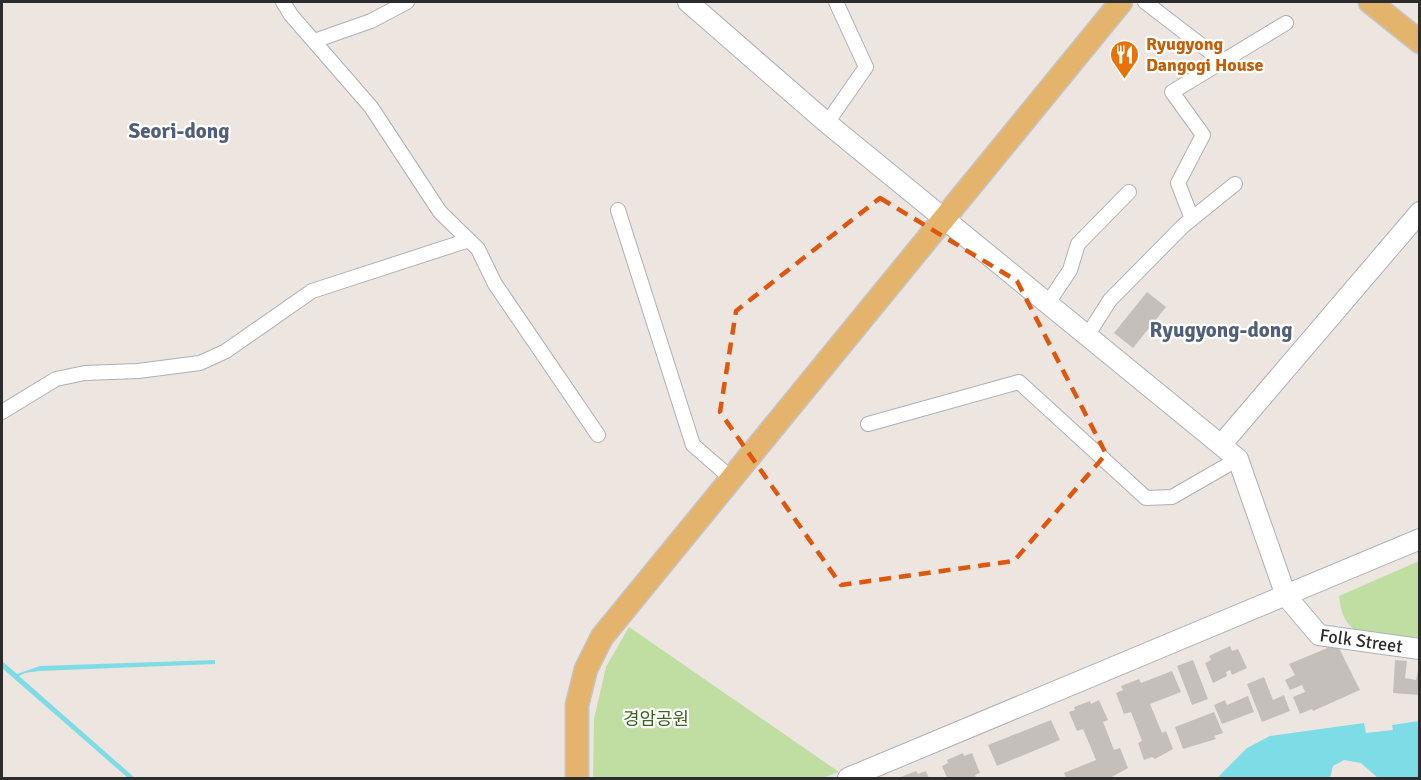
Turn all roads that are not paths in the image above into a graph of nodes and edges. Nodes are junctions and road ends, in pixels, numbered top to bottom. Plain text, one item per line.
1 (283, 2) edge
2 (407, 2) edge
3 (688, 2) edge
4 (836, 2) edge
5 (1121, 2) edge
6 (1145, 2) edge
7 (1370, 2) edge
8 (1286, 23) dead end
9 (314, 41) junction
10 (1419, 42) edge
11 (1222, 62) junction
12 (827, 123) junction
13 (1235, 184) dead end
14 (1129, 192) dead end
15 (618, 210) dead end
16 (1419, 212) edge
17 (944, 218) junction
18 (1192, 219) junction
19 (468, 240) junction
20 (1048, 303) junction
21 (1087, 336) junction
22 (2, 412) edge
23 (868, 424) dead end
24 (598, 435) dead end
25 (1221, 445) junction
26 (1238, 459) junction
27 (731, 478) junction
28 (1419, 539) edge
29 (1286, 596) junction
30 (1419, 649) edge
31 (577, 778) edge
32 (848, 778) edge

1 - 9 street
2 - 9 street
3 - 12 street
4 - 12 street
5 - 17 main road
6 - 11 street
7 - 10 main road
8 - 11 street
9 - 19 street
11 - 18 street
12 - 17 street
13 - 18 street
14 - 20 street
15 - 27 street
16 - 25 street
17 - 20 street
17 - 27 main road
18 - 21 street
19 - 22 street
19 - 24 street
20 - 21 street
21 - 25 street
23 - 26 street
25 - 26 street
26 - 29 street
27 - 31 main road
28 - 29 street
29 - 30 street, Folk Street
29 - 32 street

